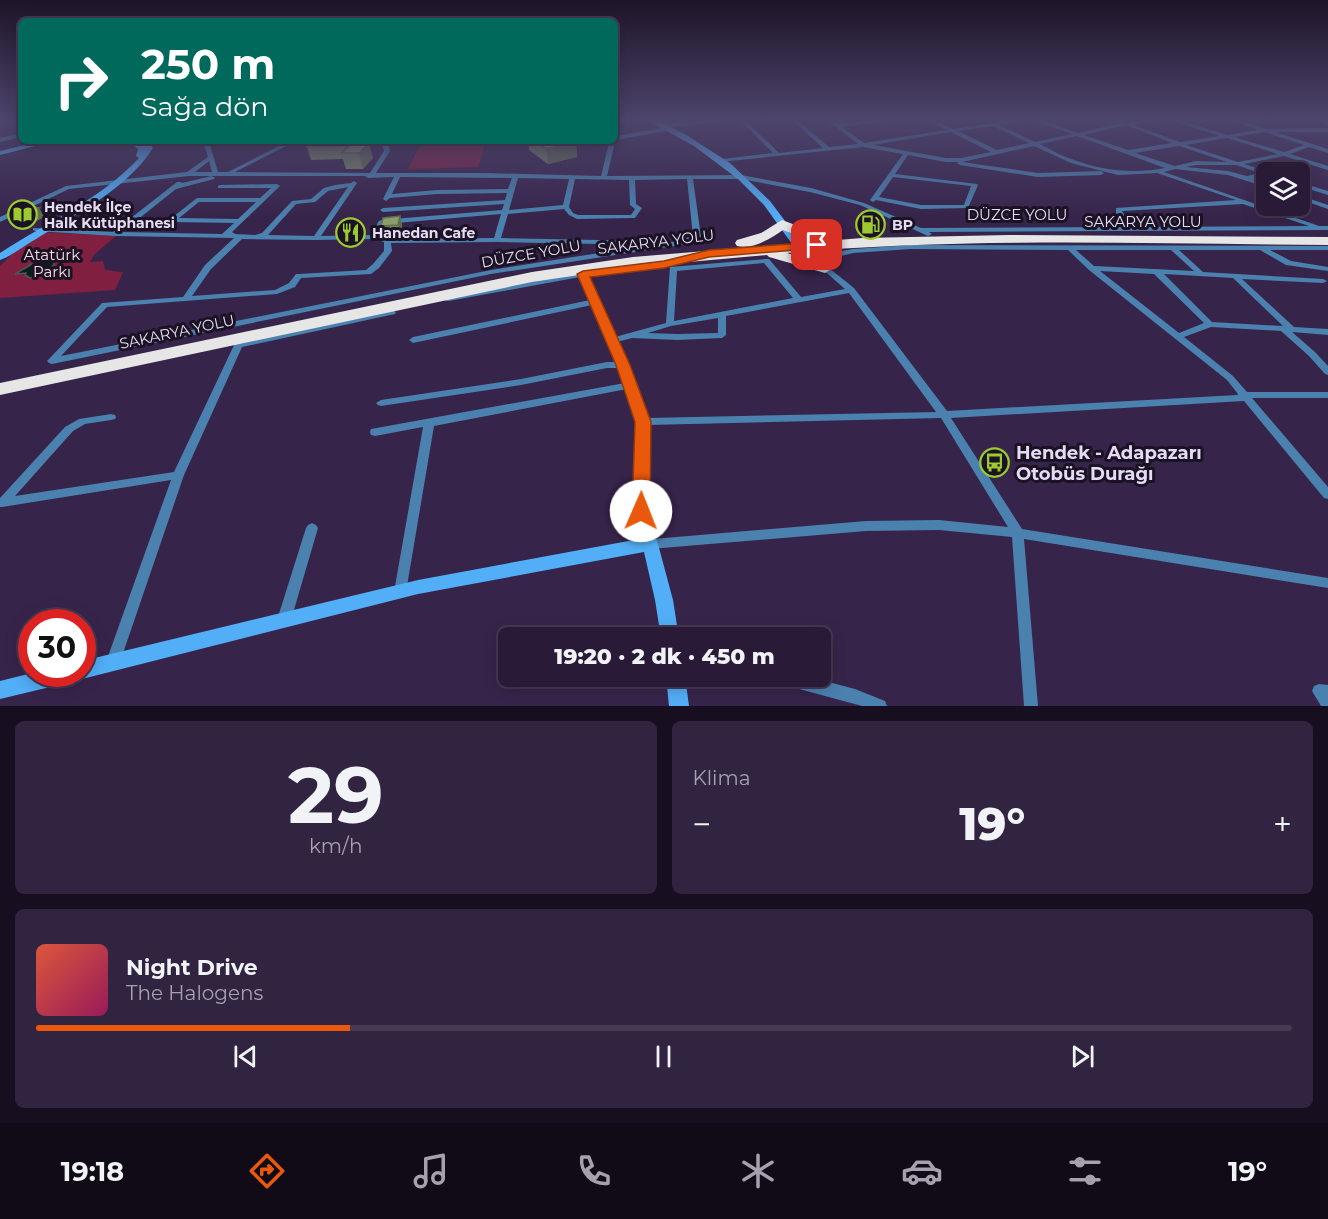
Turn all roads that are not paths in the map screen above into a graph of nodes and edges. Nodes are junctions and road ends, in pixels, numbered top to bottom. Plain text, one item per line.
1 (142, 152) edge
2 (148, 152) edge
3 (209, 152) edge
4 (272, 152) edge
5 (386, 152) edge
6 (609, 152) edge
7 (707, 152) edge
8 (775, 152) edge
9 (803, 152) edge
10 (896, 152) edge
11 (1001, 152) edge
12 (1050, 152) edge
13 (1127, 152) edge
14 (1201, 152) edge
15 (1273, 152) edge
16 (1290, 152) edge
17 (996, 153) joint
18 (906, 154) junction
19 (778, 155) junction
20 (1282, 155) junction
21 (211, 157) junction
22 (946, 160) junction
23 (722, 161) junction
24 (1304, 162) edge
25 (1234, 164) junction
26 (1310, 164) edge
27 (1169, 167) junction
28 (1328, 168) edge
29 (1256, 170) edge
30 (1157, 171) junction
31 (229, 173) junction
32 (1118, 173) junction
33 (189, 174) junction
34 (216, 174) junction
35 (372, 175) junction
36 (398, 175) junction
37 (476, 175) junction
38 (891, 175) junction
39 (1256, 175) edge
40 (515, 176) junction
41 (741, 177) junction
42 (572, 178) junction
43 (604, 178) junction
44 (632, 178) junction
45 (690, 178) junction
46 (1247, 178) junction
47 (120, 180) junction
48 (1256, 181) edge
49 (107, 182) junction
50 (352, 185) junction
51 (220, 186) dead end
52 (175, 187) junction
53 (1310, 187) edge
54 (469, 191) junction
55 (511, 191) junction
56 (1328, 193) edge
57 (387, 196) junction
58 (875, 198) junction
59 (261, 200) junction
60 (1248, 201) junction
61 (1310, 201) edge
62 (507, 202) junction
63 (566, 207) junction
64 (868, 207) junction
65 (1328, 207) edge
66 (383, 210) junction
67 (504, 212) junction
68 (0, 220) edge
69 (238, 221) junction
70 (381, 222) junction
71 (782, 224) junction
72 (1129, 228) junction
73 (39, 229) junction
74 (923, 232) junction
75 (1327, 233) edge
76 (115, 234) junction
77 (376, 237) junction
78 (239, 238) junction
79 (316, 238) junction
80 (497, 240) junction
81 (852, 240) junction
82 (387, 241) junction
83 (678, 243) junction
84 (797, 243) junction
85 (1069, 247) junction
86 (1172, 247) junction
87 (745, 248) junction
88 (1261, 248) junction
89 (1328, 248) edge
90 (0, 250) edge
91 (709, 254) junction
92 (0, 257) edge
93 (1303, 267) junction
94 (825, 268) junction
95 (1092, 268) junction
96 (1328, 269) edge
97 (1156, 272) junction
98 (583, 274) junction
99 (1201, 274) junction
100 (1235, 276) junction
101 (1325, 284) edge
102 (851, 290) junction
103 (187, 297) junction
104 (799, 300) junction
105 (593, 302) junction
106 (722, 314) junction
107 (670, 324) junction
108 (1210, 324) junction
109 (1287, 329) junction
110 (1328, 332) edge
111 (632, 335) junction
112 (1177, 337) junction
113 (412, 340) dead end
114 (611, 341) junction
115 (623, 365) junction
116 (1328, 372) edge
117 (0, 380) edge
118 (630, 385) junction
119 (0, 389) edge
120 (1328, 395) edge
121 (1243, 396) junction
122 (381, 403) dead end
123 (944, 415) junction
124 (111, 417) dead end
125 (643, 422) junction
126 (429, 423) junction
127 (375, 432) dead end
128 (178, 475) junction
129 (1328, 495) edge
130 (2, 503) edge
131 (312, 528) dead end
132 (1017, 533) junction
133 (650, 544) junction
134 (1328, 583) edge
135 (400, 592) junction
136 (284, 620) junction
137 (668, 627) edge
138 (113, 662) junction
139 (96, 666) edge
140 (18, 686) edge
141 (676, 687) edge
142 (820, 687) edge
143 (0, 690) edge
144 (1328, 692) edge
145 (1328, 703) edge
146 (679, 706) edge
147 (880, 706) edge
148 (1031, 706) edge

1 - 49 main road
2 - 47 main road
3 - 21 street
4 - 31 street
5 - 35 street
6 - 43 street
7 - 23 main road
8 - 19 street
9 - 19 street
10 - 18 street
11 - 17 street
12 - 32 street
13 - 27 street
14 - 25 street
15 - 20 street
16 - 20 street
17 - 22 street
18 - 22 street
18 - 38 street
19 - 23 street
20 - 24 street
20 - 25 street
21 - 33 street
21 - 34 street
22 - 32 street
23 - 41 main road
25 - 27 street
25 - 29 street
26 - 28 street
27 - 30 street
27 - 46 street
30 - 32 street
30 - 60 street
31 - 34 street
31 - 35 street
31 - 52 street
33 - 34 street
33 - 47 street
33 - 52 street
35 - 36 street
35 - 50 street
36 - 37 street
36 - 57 street
37 - 40 street
37 - 54 street
38 - 58 street
38 - 58 street
39 - 46 street
40 - 42 street
40 - 55 street
41 - 45 street
41 - 64 street
41 - 71 main road
42 - 43 street
42 - 63 street
43 - 44 street
44 - 45 street
44 - 63 street
45 - 83 street
46 - 48 street
47 - 49 street
47 - 73 main road
49 - 68 street
49 - 73 main road
50 - 69 street
50 - 79 street
51 - 59 street
52 - 76 street
53 - 56 street
54 - 55 street
54 - 57 street
55 - 62 street
57 - 66 street
58 - 64 street
59 - 69 street
59 - 69 street
60 - 72 street
60 - 75 street
61 - 65 street
62 - 66 street
62 - 67 street
63 - 67 street
64 - 74 street
66 - 70 street
67 - 70 street
67 - 80 street
70 - 77 street
71 - 81 highway
71 - 84 main road
71 - 87 highway
72 - 74 street
72 - 75 street
73 - 76 street
73 - 90 main road
73 - 92 main road
74 - 75 highway, DÜZCE YOLU
74 - 81 highway, DÜZCE YOLU
75 - 81 highway, SAKARYA YOLU
76 - 78 street
77 - 79 street
77 - 82 street
78 - 79 street
78 - 103 street
80 - 82 street
80 - 83 street
81 - 84 highway, SAKARYA YOLU
81 - 94 highway
82 - 103 street
83 - 103 street
84 - 87 highway, SAKARYA YOLU
84 - 94 main road
85 - 86 street
85 - 94 street
85 - 95 street
86 - 88 street
86 - 99 street
87 - 91 highway, SAKARYA YOLU
87 - 94 highway
87 - 117 highway, DÜZCE YOLU
88 - 89 street
88 - 93 street
91 - 98 street
91 - 119 highway, SAKARYA YOLU
93 - 96 street
93 - 101 street
94 - 102 street
95 - 97 street
95 - 112 street
97 - 99 street
97 - 108 street
98 - 105 street
98 - 128 street
99 - 100 street
100 - 101 street
100 - 109 street
102 - 104 street
102 - 123 street
104 - 106 street
104 - 107 street
105 - 113 street
105 - 114 street
106 - 107 street
106 - 111 street
107 - 111 street
108 - 109 street
108 - 112 street
109 - 110 street
109 - 116 street
111 - 114 street
112 - 121 street
114 - 115 street
115 - 118 street
115 - 122 street
118 - 125 street
118 - 126 street
120 - 121 street
121 - 123 street
121 - 129 street
123 - 125 street
123 - 132 street
124 - 130 street
125 - 133 street
126 - 127 street
126 - 135 street
128 - 130 street
128 - 138 street
131 - 136 street
132 - 133 street
132 - 134 street
132 - 148 street
133 - 135 main road
133 - 137 main road
135 - 136 main road
136 - 138 main road
138 - 139 main road
140 - 143 main road
141 - 146 main road
142 - 147 street
144 - 145 street

